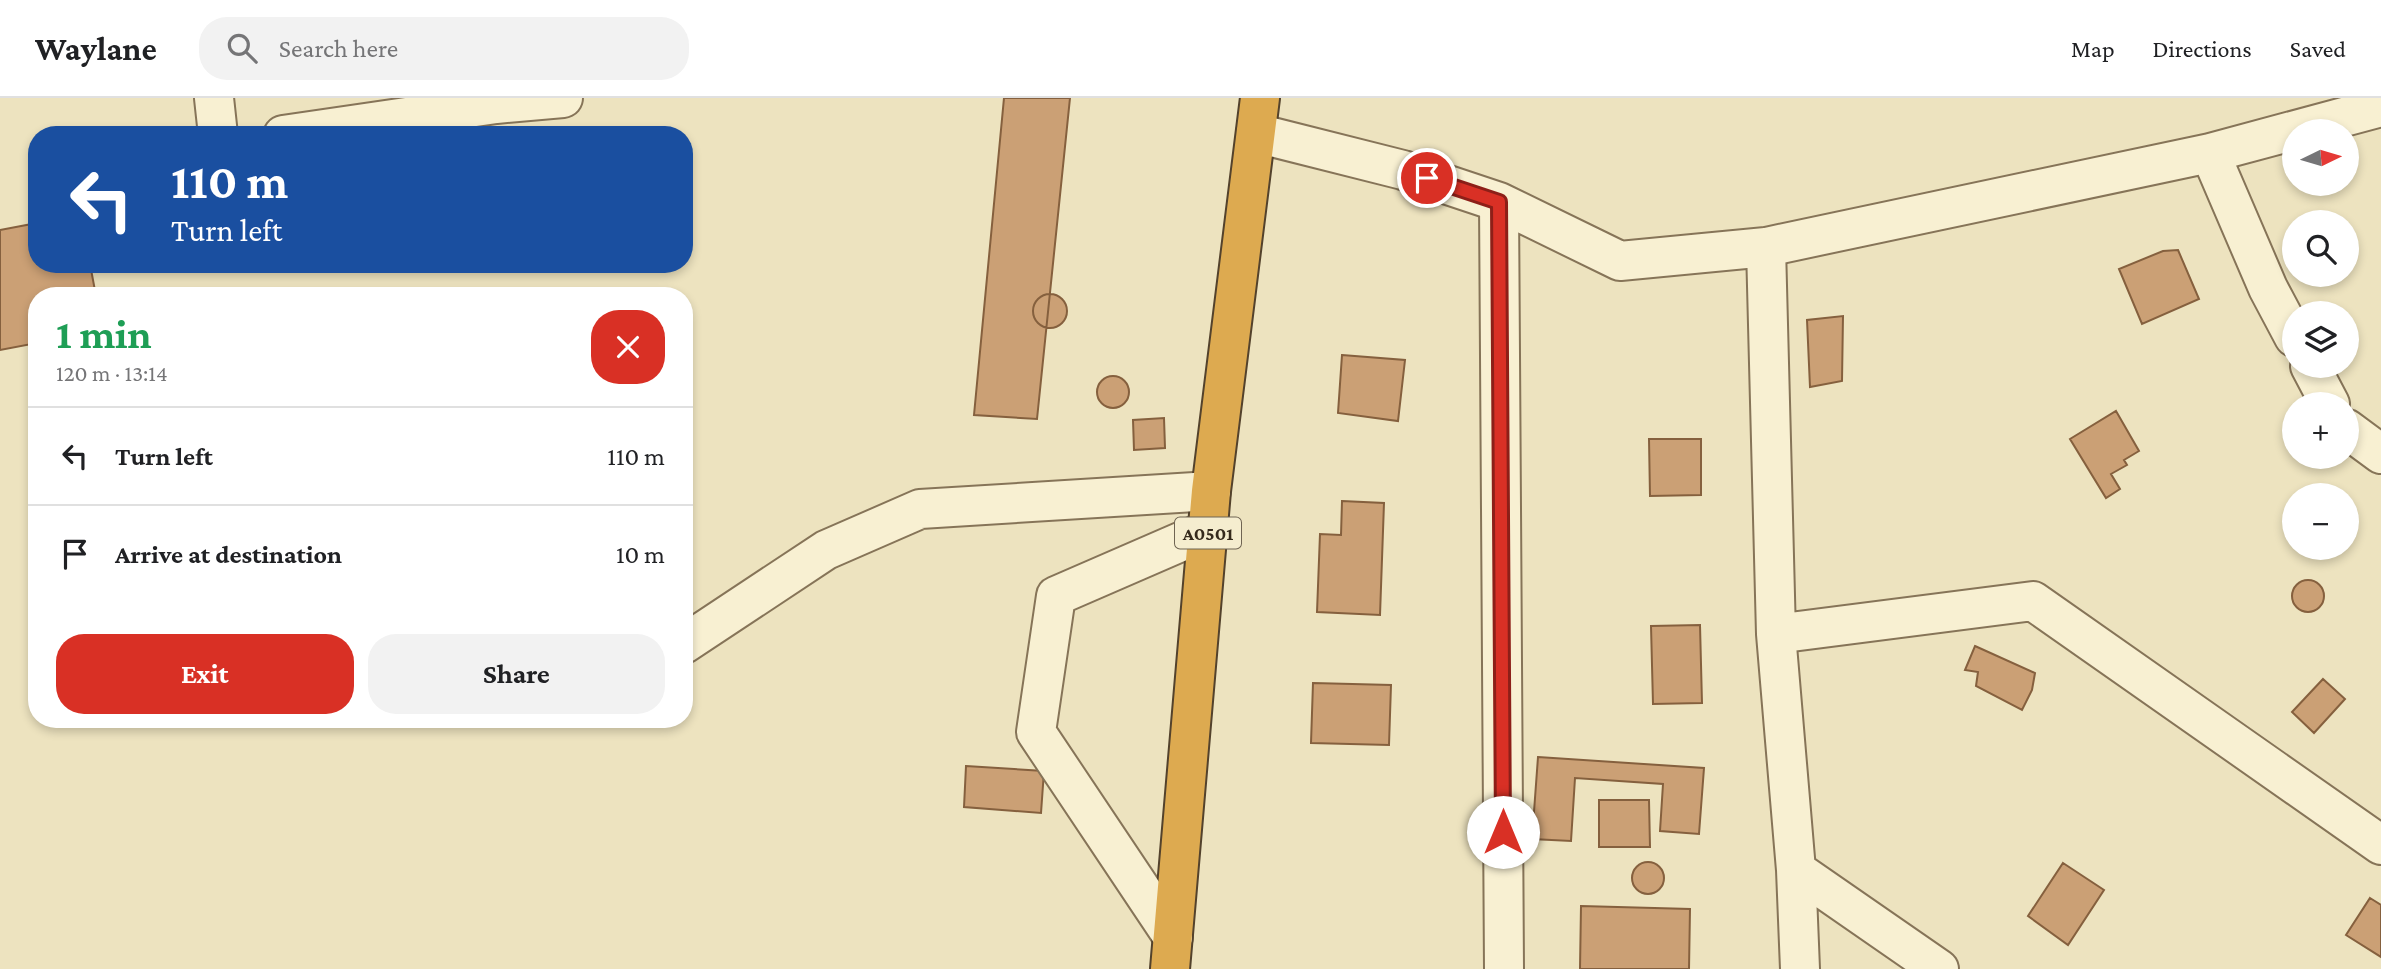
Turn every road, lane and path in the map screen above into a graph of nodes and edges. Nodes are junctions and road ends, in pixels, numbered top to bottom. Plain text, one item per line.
1 (214, 98) edge
2 (564, 98) edge
3 (2381, 107) edge
4 (1258, 116) edge
5 (217, 126) edge
6 (345, 126) edge
7 (2210, 153) junction
8 (1499, 202) junction
9 (1766, 247) junction
10 (2282, 314) edge
11 (2359, 438) edge
12 (2381, 454) edge
13 (1211, 491) junction
14 (1208, 530) junction
15 (1776, 634) junction
16 (693, 637) edge
17 (2381, 845) edge
18 (1796, 870) junction
19 (1171, 953) edge
20 (1504, 969) edge
21 (1800, 969) edge
22 (1939, 969) edge

1 - 5 street
2 - 6 street
3 - 7 street
4 - 8 street
4 - 13 highway, A0501
7 - 9 street
7 - 10 street
8 - 9 street
8 - 20 street
9 - 15 street
11 - 12 street
13 - 14 highway, A0501
13 - 16 street
14 - 19 highway, A0501
14 - 19 street
15 - 17 street
15 - 18 street
18 - 21 street
18 - 22 street

